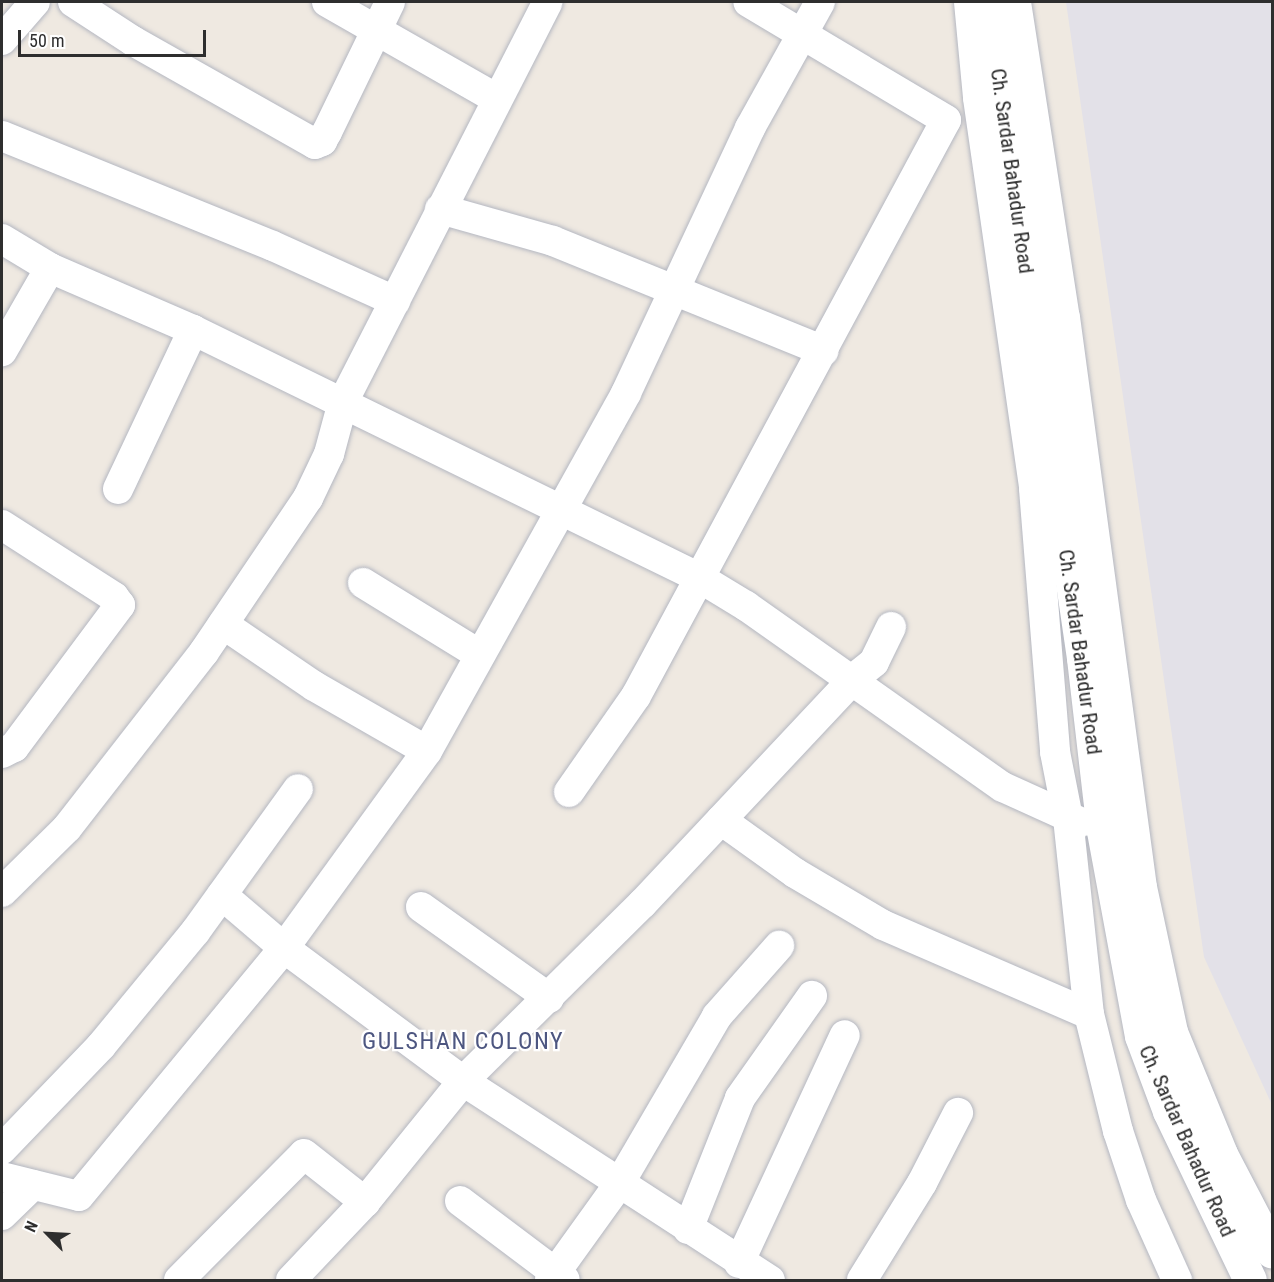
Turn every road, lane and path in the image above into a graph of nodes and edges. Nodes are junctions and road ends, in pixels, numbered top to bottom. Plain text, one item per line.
1 (35, 2) edge
2 (73, 2) edge
3 (327, 2) edge
4 (390, 2) edge
5 (548, 2) edge
6 (748, 2) edge
7 (820, 2) edge
8 (969, 2) edge
9 (987, 2) edge
10 (1014, 2) edge
11 (376, 28) junction
12 (802, 34) junction
13 (2, 40) edge
14 (978, 98) junction
15 (497, 99) junction
16 (946, 120) junction
17 (2, 136) edge
18 (440, 209) junction
19 (2, 239) edge
20 (50, 268) junction
21 (674, 291) junction
22 (395, 301) junction
23 (193, 330) junction
24 (2, 351) edge
25 (824, 351) junction
26 (343, 402) junction
27 (118, 489) dead end
28 (560, 512) junction
29 (2, 525) edge
30 (700, 578) junction
31 (363, 583) dead end
32 (223, 624) junction
33 (891, 627) dead end
34 (480, 655) junction
35 (852, 680) junction
36 (427, 751) junction
37 (2, 753) edge
38 (298, 789) dead end
39 (569, 792) dead end
40 (1068, 818) junction
41 (721, 820) junction
42 (1103, 831) junction
43 (2, 892) edge
44 (222, 895) junction
45 (422, 907) dead end
46 (779, 946) dead end
47 (285, 948) junction
48 (812, 996) dead end
49 (549, 998) junction
50 (1089, 1014) junction
51 (845, 1035) dead end
52 (463, 1082) junction
53 (958, 1113) dead end
54 (2, 1149) edge
55 (2, 1177) edge
56 (620, 1184) junction
57 (33, 1185) junction
58 (460, 1201) dead end
59 (365, 1202) junction
60 (2, 1215) edge
61 (688, 1229) junction
62 (1272, 1252) edge
63 (739, 1263) junction
64 (557, 1278) edge
65 (179, 1281) edge
66 (291, 1281) edge
67 (770, 1281) edge
68 (862, 1281) edge
69 (1177, 1281) edge
70 (1250, 1281) edge

1 - 13 street
2 - 11 street
3 - 11 street
4 - 11 street
5 - 15 street
6 - 12 street
7 - 12 street
8 - 14 street
9 - 42 main road, Ch. Sardar Bahadur Road
10 - 62 main road, Ch. Sardar Bahadur Road
11 - 15 street
12 - 16 street
12 - 21 street
14 - 16 street
14 - 40 street
15 - 18 street
16 - 25 street
17 - 22 street
18 - 21 street
18 - 22 street
19 - 20 street
20 - 23 street
20 - 24 street
21 - 25 street
21 - 28 street
22 - 26 street
23 - 26 street
23 - 27 street
25 - 30 street
26 - 28 street
26 - 32 street
28 - 30 street
28 - 34 street
29 - 37 street
30 - 35 street
30 - 39 street
31 - 34 street
32 - 36 street
32 - 43 street
33 - 35 street
34 - 36 street
35 - 40 street
35 - 41 street
36 - 47 street
38 - 44 street
40 - 42 street
40 - 50 street
41 - 49 street
41 - 50 street
42 - 70 main road, Ch. Sardar Bahadur Road
44 - 47 street
44 - 54 street
45 - 49 street
46 - 56 street
47 - 52 street
47 - 57 street
48 - 61 street
49 - 52 street
50 - 69 street
51 - 63 street
52 - 56 street
52 - 59 street
53 - 68 street
55 - 57 street
56 - 61 street
56 - 64 street
57 - 60 street
58 - 64 street
59 - 65 street
59 - 66 street
61 - 63 street
63 - 67 street

